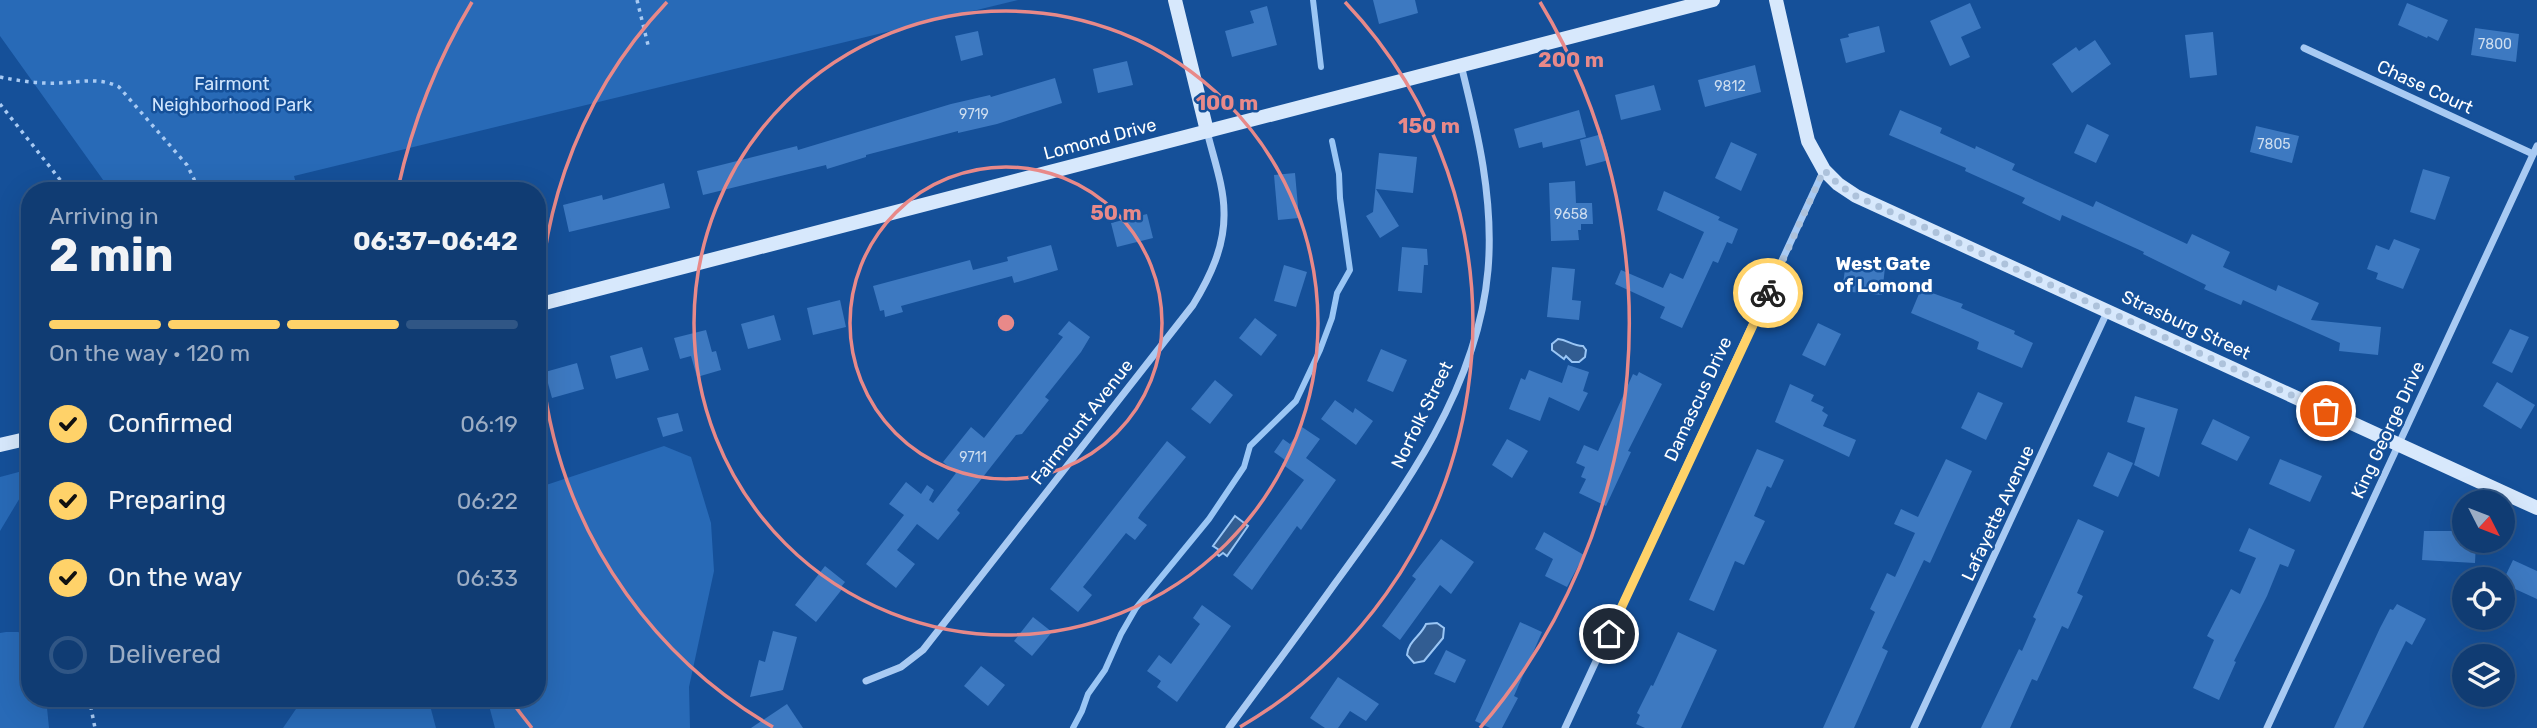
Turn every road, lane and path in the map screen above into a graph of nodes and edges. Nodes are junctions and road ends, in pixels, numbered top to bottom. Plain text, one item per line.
1 (637, 0) edge
2 (1175, 0) edge
3 (1713, 0) edge
4 (1776, 0) edge
5 (648, 44) dead end
6 (2304, 48) dead end
7 (1461, 65) junction
8 (0, 76) edge
9 (0, 104) edge
10 (1207, 131) junction
11 (2535, 150) edge
12 (1824, 170) junction
13 (62, 182) edge
14 (194, 182) edge
15 (546, 303) edge
16 (2108, 310) junction
17 (21, 440) edge
18 (0, 445) edge
19 (2399, 445) junction
20 (2537, 508) edge
21 (866, 681) dead end
22 (91, 707) edge
23 (95, 728) edge
24 (1229, 728) edge
25 (1565, 728) edge
26 (1914, 728) edge
27 (2267, 728) edge

1 - 5 path
2 - 10 main road
3 - 7 main road, Lomond Drive
4 - 12 main road
6 - 11 street, Chase Court
7 - 10 main road, Lomond Drive
7 - 24 street, Norfolk Street
8 - 14 path
9 - 13 path
10 - 15 main road, Lomond Drive
10 - 21 street, Fairmount Avenue
11 - 19 street, King George Drive
12 - 16 main road, Strasburg Street
12 - 25 street, Damascus Drive
16 - 19 main road, Strasburg Street
16 - 26 street, Lafayette Avenue
17 - 18 main road
19 - 20 main road, Strasburg Street
19 - 27 street, King George Drive
22 - 23 path

